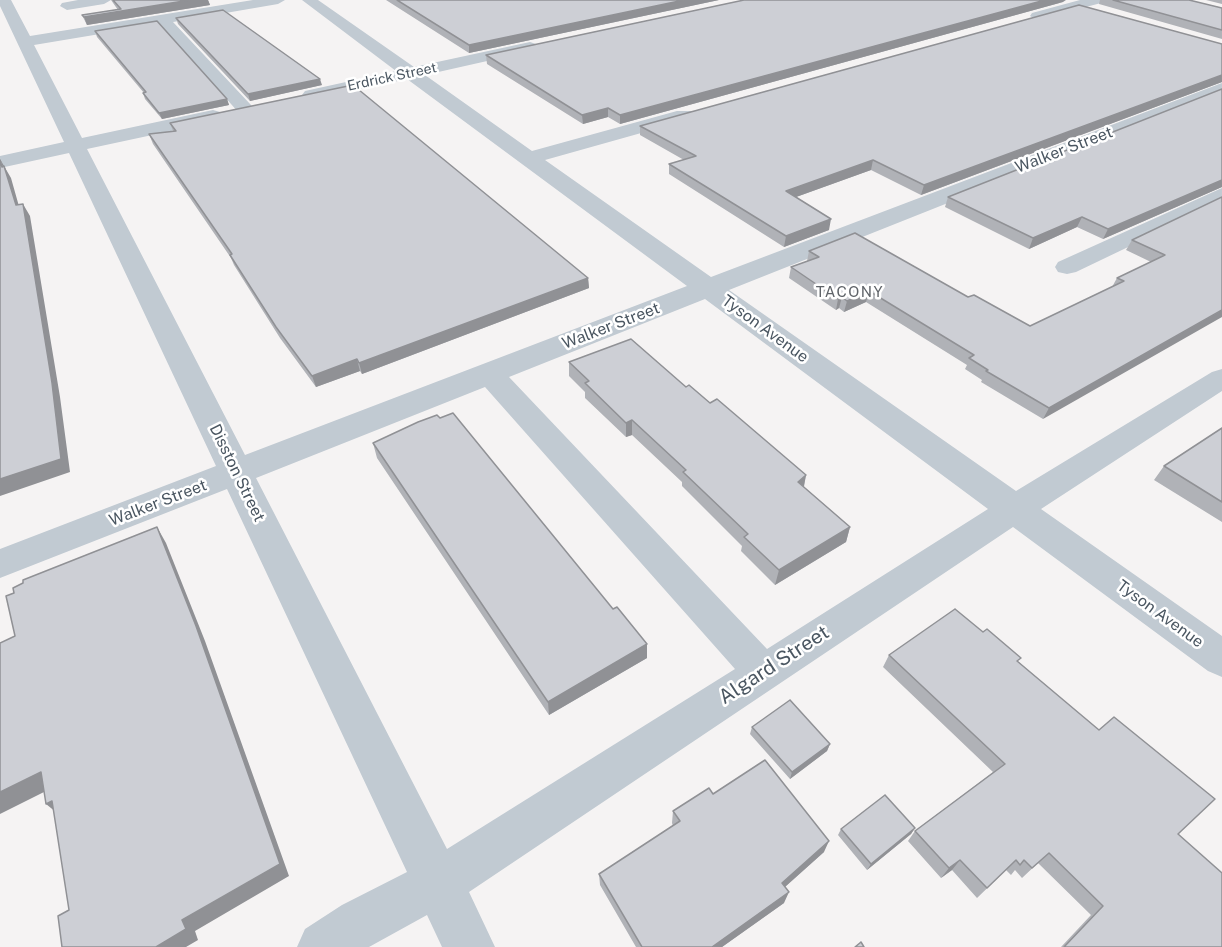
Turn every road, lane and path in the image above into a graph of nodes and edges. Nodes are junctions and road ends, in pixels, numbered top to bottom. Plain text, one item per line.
1 (4, 0) edge
2 (104, 0) edge
3 (278, 0) edge
4 (309, 0) edge
5 (1055, 0) edge
6 (67, 6) dead end
7 (1076, 6) junction
8 (1097, 6) edge
9 (163, 19) junction
10 (1018, 22) edge
11 (14, 34) edge
12 (541, 45) edge
13 (410, 73) junction
14 (1214, 97) edge
15 (290, 99) edge
16 (695, 112) edge
17 (76, 145) junction
18 (528, 158) junction
19 (0, 162) edge
20 (1222, 194) edge
21 (1067, 267) dead end
22 (709, 289) junction
23 (488, 374) junction
24 (1222, 378) edge
25 (236, 473) junction
26 (1014, 509) junction
27 (0, 564) edge
28 (1222, 659) edge
29 (764, 672) junction
30 (438, 883) junction
31 (323, 947) edge
32 (469, 947) edge

1 - 11 street, Disston Street
2 - 6 street
3 - 9 street
4 - 13 street, Tyson Avenue
5 - 7 street
7 - 8 street
7 - 10 street
9 - 11 street
9 - 17 street
11 - 17 street, Disston Street
12 - 13 street, Erdrick Street
13 - 15 street, Erdrick Street
13 - 18 street, Tyson Avenue
14 - 22 street, Walker Street
16 - 18 street
17 - 19 street
17 - 25 street, Disston Street
18 - 22 street, Tyson Avenue
20 - 21 street
22 - 23 street, Walker Street
22 - 26 street, Tyson Avenue
23 - 25 street, Walker Street
23 - 29 street
24 - 26 street, Algard Street
25 - 27 street, Walker Street
25 - 30 street, Disston Street
26 - 28 street, Tyson Avenue
26 - 29 street, Algard Street
29 - 30 street, Algard Street
30 - 31 street, Algard Street
30 - 32 street, Disston Street

